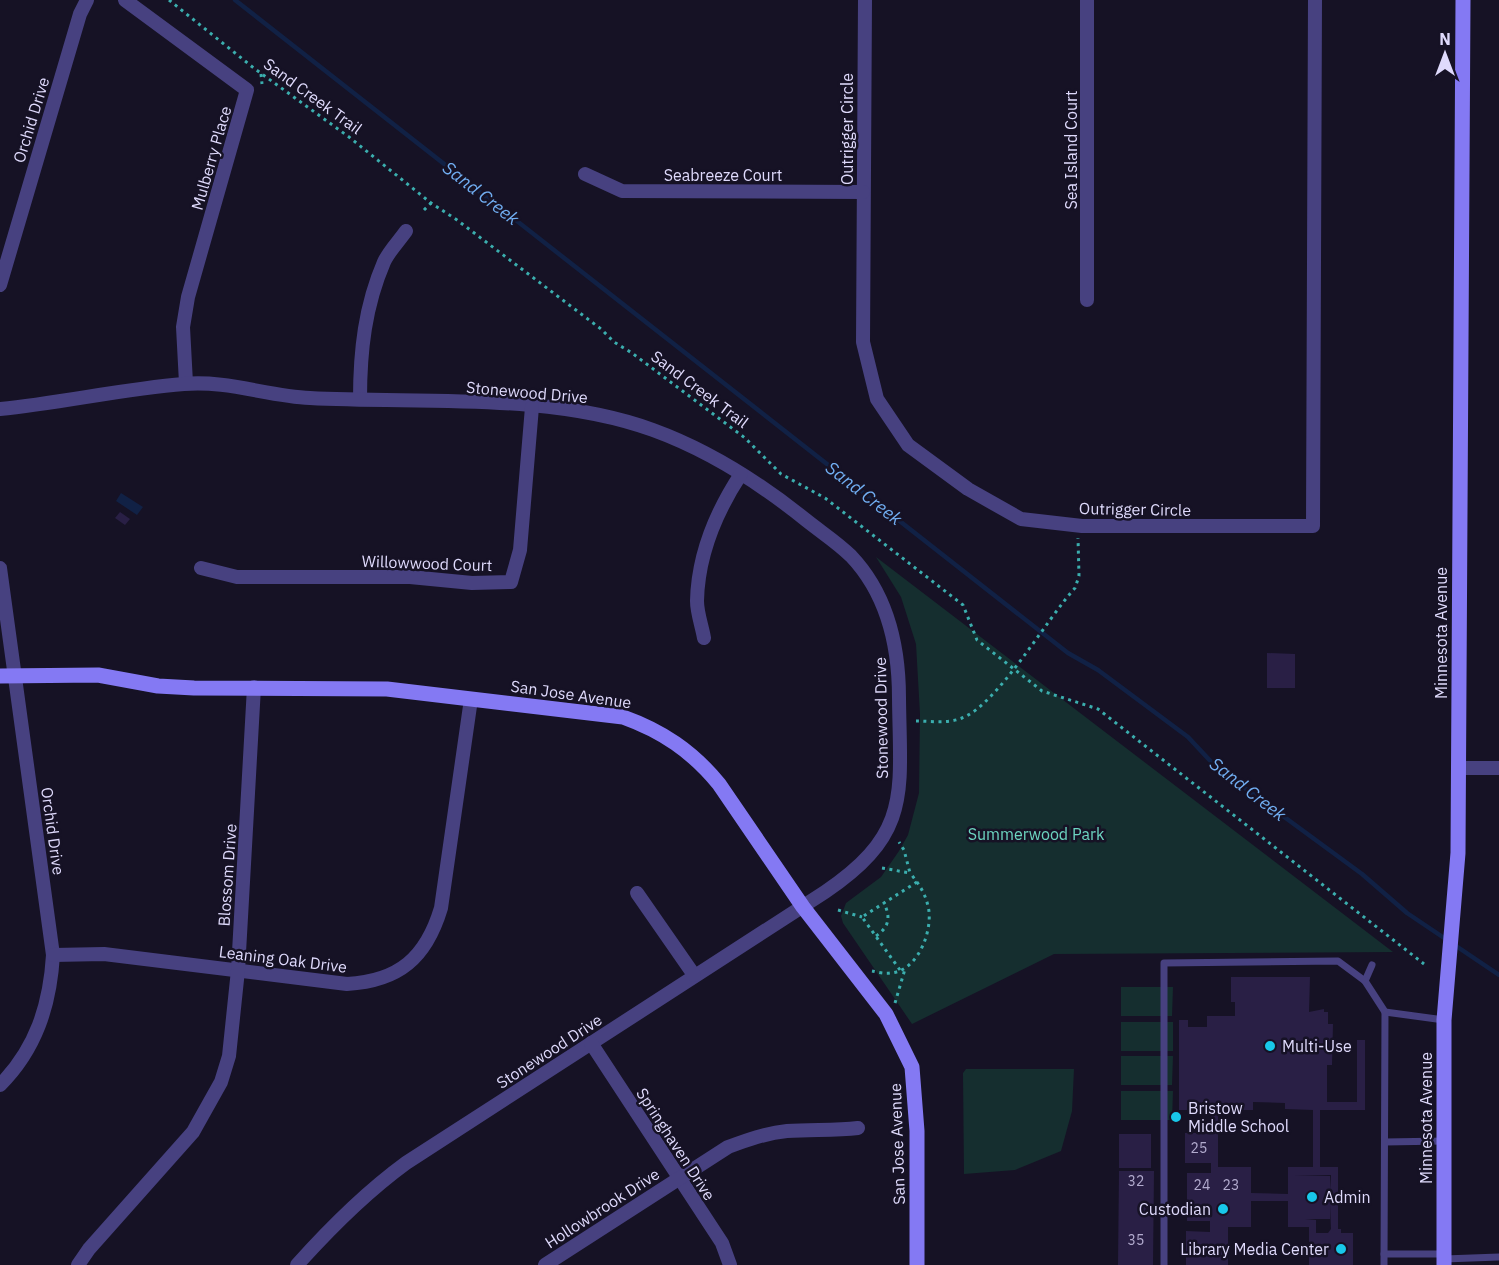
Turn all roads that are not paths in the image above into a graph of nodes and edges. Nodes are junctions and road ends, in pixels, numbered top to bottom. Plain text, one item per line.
1 (87, 0) edge
2 (125, 0) edge
3 (865, 0) edge
4 (1087, 0) edge
5 (1315, 0) edge
6 (1463, 0) edge
7 (585, 174) dead end
8 (863, 192) junction
9 (405, 231) dead end
10 (0, 285) edge
11 (1087, 300) dead end
12 (186, 383) junction
13 (360, 399) junction
14 (532, 407) junction
15 (0, 409) edge
16 (741, 474) junction
17 (0, 568) edge
18 (201, 568) dead end
19 (704, 638) dead end
20 (7, 676) edge
21 (254, 687) junction
22 (471, 699) junction
23 (1458, 768) junction
24 (1499, 768) edge
25 (637, 893) dead end
26 (803, 907) junction
27 (53, 955) junction
28 (1372, 965) dead end
29 (238, 970) junction
30 (694, 975) junction
31 (1365, 981) junction
32 (1385, 1012) junction
33 (1444, 1020) junction
34 (591, 1043) junction
35 (0, 1085) edge
36 (858, 1128) dead end
37 (1444, 1141) junction
38 (1385, 1142) junction
39 (678, 1178) junction
40 (1384, 1254) junction
41 (1499, 1257) edge
42 (1444, 1259) edge
43 (78, 1265) edge
44 (297, 1265) edge
45 (545, 1265) edge
46 (730, 1265) edge
47 (917, 1265) edge
48 (1164, 1265) edge
49 (1384, 1265) edge

1 - 10 street, Orchid Drive
2 - 12 street, Mulberry Place
3 - 8 street, Outrigger Circle
4 - 11 street, Sea Island Court
5 - 8 street, Outrigger Circle
6 - 23 street, Minnesota Avenue
7 - 8 street, Seabreeze Court
9 - 13 street
12 - 13 street, Stonewood Drive
12 - 15 street, Stonewood Drive
13 - 14 street, Stonewood Drive
14 - 16 street, Stonewood Drive
14 - 18 street, Willowwood Court
16 - 19 street
16 - 26 street, Stonewood Drive
17 - 20 street, Orchid Drive
20 - 21 street, San Jose Avenue
20 - 27 street, Orchid Drive
21 - 22 street, San Jose Avenue
21 - 29 street, Blossom Drive
22 - 26 street, San Jose Avenue
22 - 29 street, Leaning Oak Drive
23 - 24 street
23 - 33 street, Minnesota Avenue
25 - 30 street
26 - 30 street, Stonewood Drive
26 - 47 street, San Jose Avenue
27 - 29 street, Leaning Oak Drive
27 - 35 street, Orchid Drive
28 - 31 lane
29 - 43 street, Blossom Drive
30 - 34 street, Stonewood Drive
31 - 32 lane
31 - 48 lane
32 - 33 lane
32 - 38 lane
33 - 37 street, Minnesota Avenue
34 - 39 street, Springhaven Drive
34 - 44 street, Stonewood Drive
36 - 39 street, Hollowbrook Drive
37 - 38 lane
37 - 42 street, Minnesota Avenue
38 - 40 lane
39 - 45 street, Hollowbrook Drive
39 - 46 street, Springhaven Drive
40 - 42 lane
40 - 49 lane
41 - 42 lane

